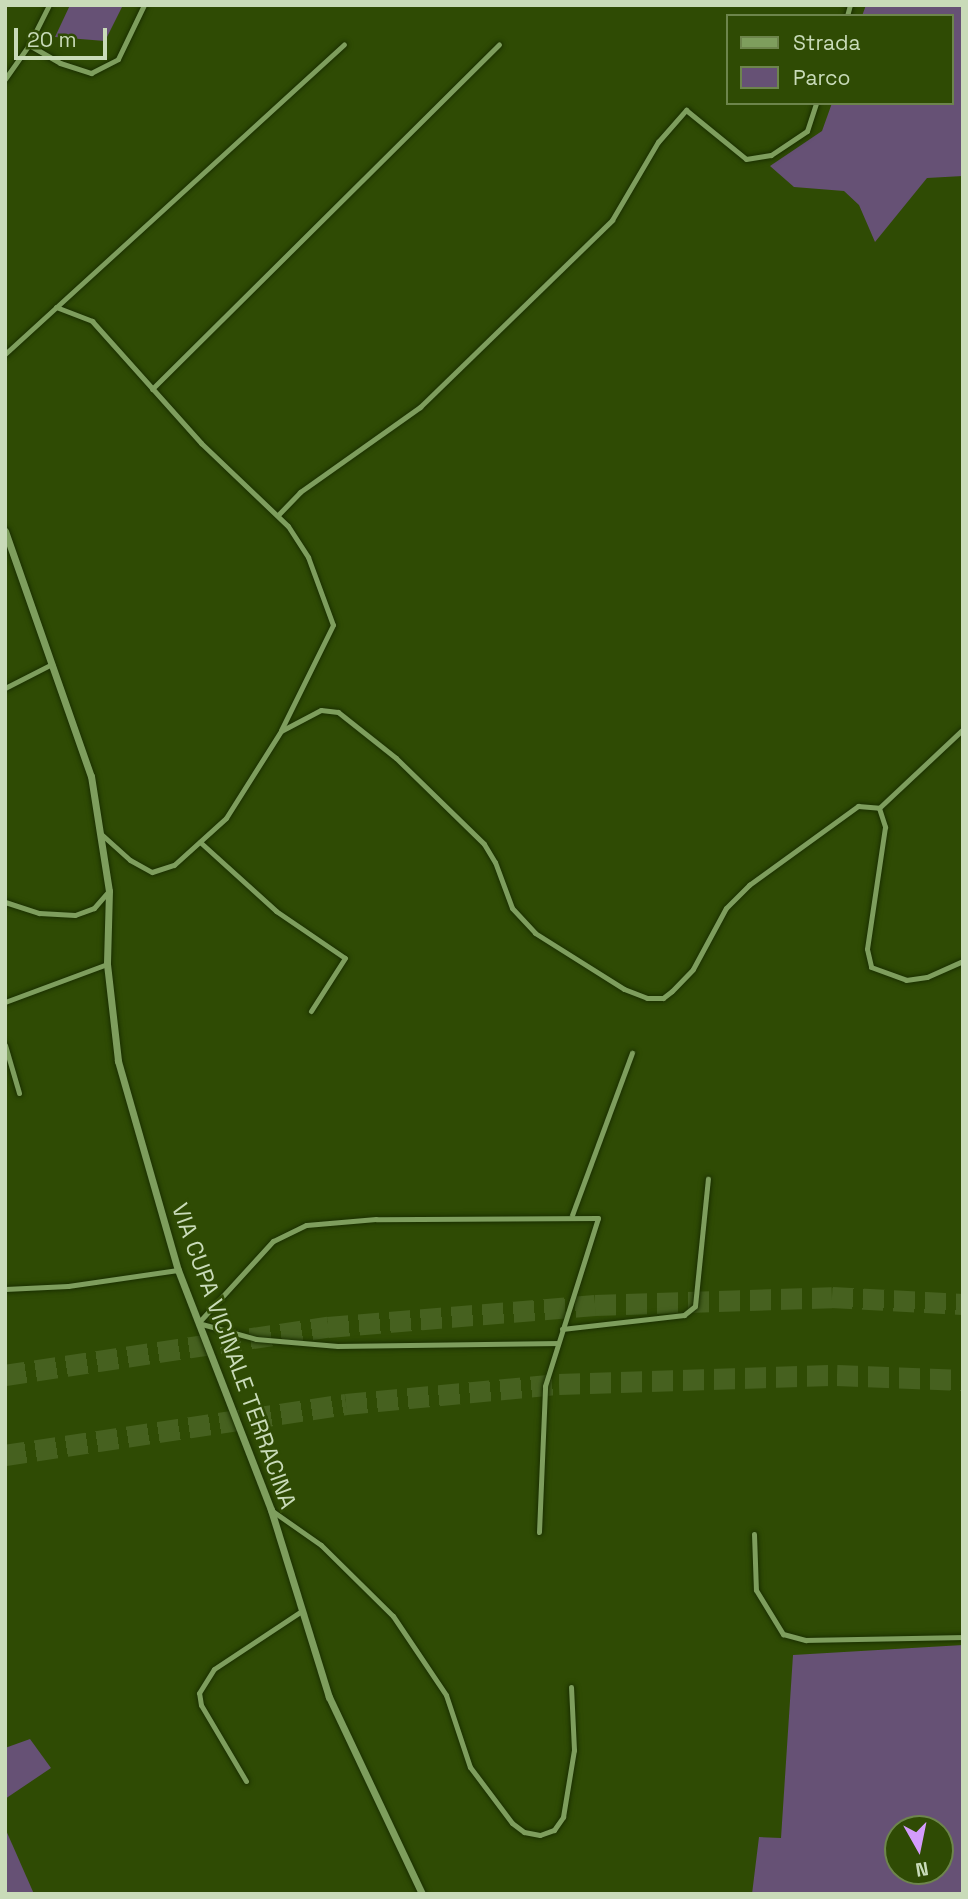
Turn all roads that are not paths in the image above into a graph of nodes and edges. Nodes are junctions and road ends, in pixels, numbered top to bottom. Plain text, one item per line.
1 (49, 5) edge
2 (144, 5) edge
3 (344, 44) dead end
4 (29, 45) junction
5 (499, 45) dead end
6 (5, 79) edge
7 (815, 105) edge
8 (56, 307) junction
9 (5, 354) edge
10 (152, 389) junction
11 (278, 515) junction
12 (5, 531) edge
13 (52, 664) junction
14 (5, 688) edge
15 (963, 729) edge
16 (281, 731) junction
17 (879, 808) junction
18 (100, 834) junction
19 (200, 842) junction
20 (109, 891) junction
21 (5, 902) edge
22 (963, 961) edge
23 (107, 964) junction
24 (5, 1002) edge
25 (311, 1011) dead end
26 (5, 1045) edge
27 (632, 1053) dead end
28 (19, 1093) dead end
29 (708, 1179) dead end
30 (572, 1215) junction
31 (178, 1270) junction
32 (5, 1289) edge
33 (198, 1323) junction
34 (562, 1329) junction
35 (557, 1343) junction
36 (271, 1510) junction
37 (539, 1532) dead end
38 (754, 1534) dead end
39 (300, 1612) junction
40 (963, 1637) edge
41 (571, 1687) dead end
42 (246, 1781) dead end
43 (422, 1894) edge

1 - 4 lane
2 - 4 lane
3 - 8 lane
4 - 6 lane
5 - 10 lane
7 - 11 lane
8 - 9 lane
8 - 10 lane
10 - 11 lane
11 - 16 lane
12 - 13 street, VIA CUPA VICINALE TERRACINA
13 - 14 lane
13 - 18 street, VIA CUPA VICINALE TERRACINA
15 - 17 lane
16 - 17 lane
16 - 19 lane
17 - 22 lane
18 - 19 lane
18 - 20 street, VIA CUPA VICINALE TERRACINA
19 - 25 lane
20 - 21 lane
20 - 23 street, VIA CUPA VICINALE TERRACINA
23 - 24 lane
23 - 31 street, VIA CUPA VICINALE TERRACINA
26 - 28 lane
27 - 30 lane
29 - 34 lane
30 - 33 lane
30 - 34 lane
31 - 32 lane
31 - 33 street, VIA CUPA VICINALE TERRACINA
33 - 35 lane
33 - 36 street, VIA CUPA VICINALE TERRACINA
34 - 35 lane
35 - 37 lane
36 - 39 street, VIA CUPA VICINALE TERRACINA
36 - 41 lane
38 - 40 lane
39 - 42 lane
39 - 43 street, VIA CUPA VICINALE TERRACINA

